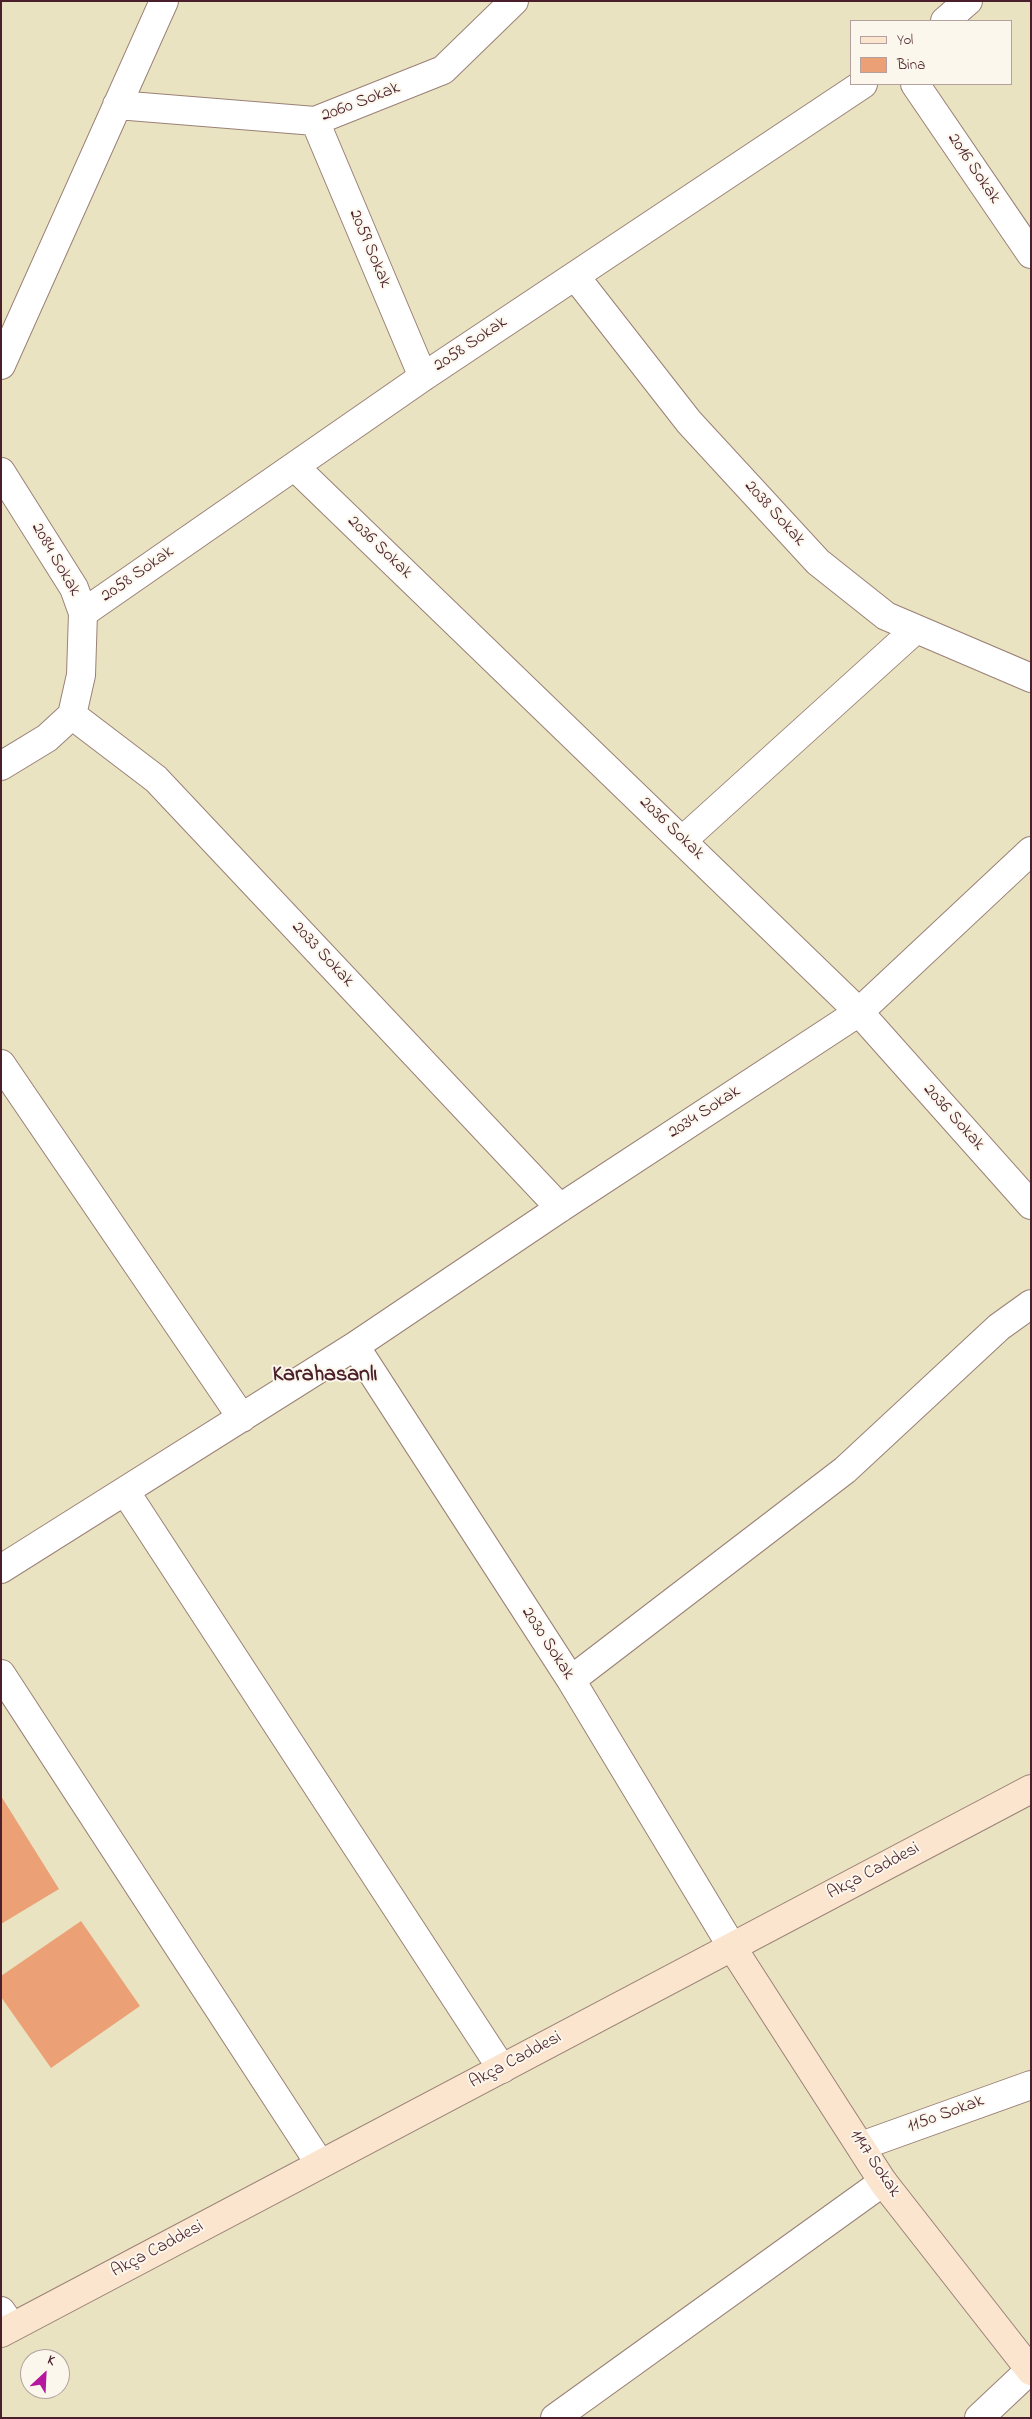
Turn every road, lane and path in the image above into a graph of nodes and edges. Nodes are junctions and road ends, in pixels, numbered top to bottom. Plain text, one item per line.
1 (164, 1) edge
2 (968, 1) edge
3 (501, 4) edge
4 (946, 20) edge
5 (862, 85) edge
6 (916, 85) edge
7 (118, 105) junction
8 (316, 121) junction
9 (1031, 254) edge
10 (575, 276) junction
11 (1, 365) edge
12 (423, 376) junction
13 (295, 467) junction
14 (1, 472) edge
15 (84, 613) junction
16 (916, 629) junction
17 (1031, 678) edge
18 (72, 716) junction
19 (1, 766) edge
20 (683, 840) junction
21 (1031, 851) edge
22 (859, 1012) junction
23 (1, 1064) edge
24 (1031, 1206) edge
25 (560, 1208) junction
26 (1031, 1304) edge
27 (355, 1346) junction
28 (242, 1418) junction
29 (125, 1491) junction
30 (1, 1569) edge
31 (1, 1674) edge
32 (571, 1680) junction
33 (1031, 1790) edge
34 (732, 1947) junction
35 (502, 2069) junction
36 (1031, 2085) edge
37 (861, 2146) junction
38 (320, 2164) junction
39 (883, 2182) junction
40 (5, 2324) edge
41 (1030, 2370) edge
42 (555, 2418) edge
43 (979, 2418) edge

1 - 7 street
2 - 4 street
3 - 8 street, 2060 Sokak
5 - 10 street, 2058 Sokak
6 - 9 street, 2016 Sokak
7 - 8 street, 2060 Sokak
7 - 11 street
8 - 12 street, 2059 Sokak
10 - 12 street, 2058 Sokak
10 - 16 street, 2038 Sokak
12 - 13 street, 2058 Sokak
13 - 15 street, 2058 Sokak
13 - 20 street, 2036 Sokak
14 - 15 street, 2084 Sokak
15 - 18 street, 2084 Sokak
16 - 17 street, 2038 Sokak
16 - 20 street
18 - 19 street
18 - 25 street, 2033 Sokak
20 - 22 street, 2036 Sokak
21 - 22 street, 2034 Sokak
22 - 24 street, 2036 Sokak
22 - 25 street, 2034 Sokak
23 - 28 street
25 - 27 street, 2034 Sokak
26 - 32 street
27 - 28 street, 2034 Sokak
27 - 32 street, 2030 Sokak
28 - 29 street, 2034 Sokak
29 - 30 street, 2034 Sokak
29 - 35 street
31 - 38 street
32 - 34 street, 2030 Sokak
33 - 34 street, Akça Caddesi
34 - 35 street, Akça Caddesi
34 - 37 street, 1147 Sokak
35 - 38 street, Akça Caddesi
36 - 37 street, 1150 Sokak
37 - 39 street, 1147 Sokak
38 - 40 street, Akça Caddesi
39 - 41 street, 1147 Sokak
39 - 42 street
41 - 43 street

